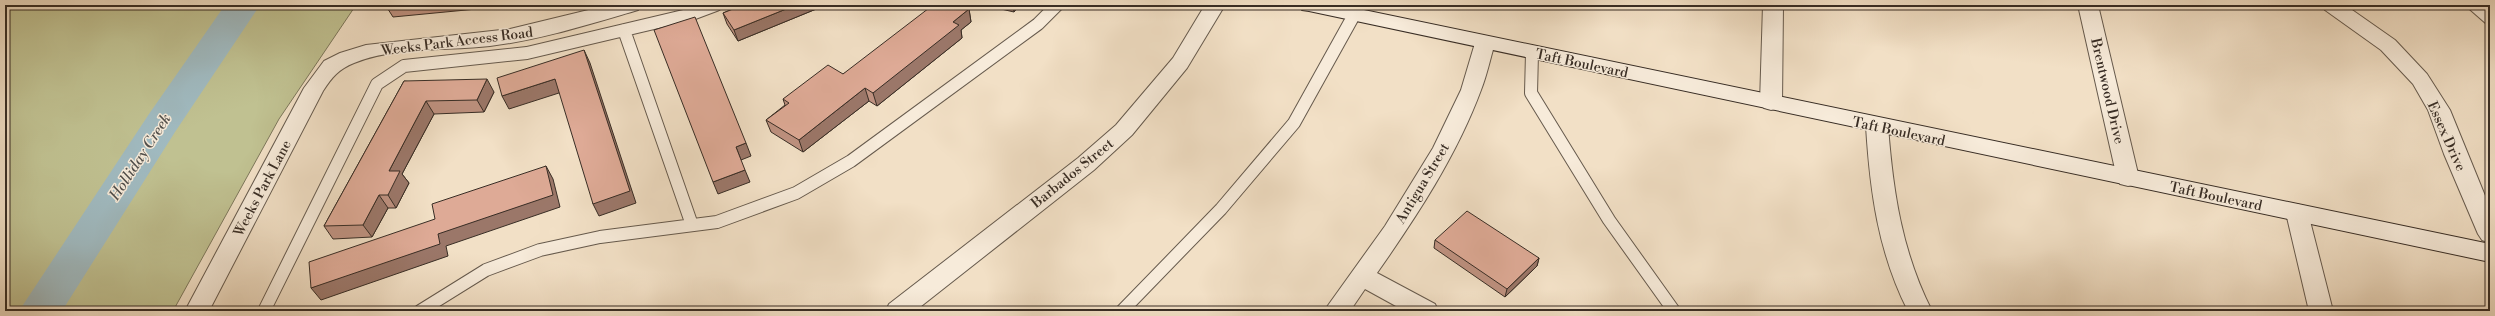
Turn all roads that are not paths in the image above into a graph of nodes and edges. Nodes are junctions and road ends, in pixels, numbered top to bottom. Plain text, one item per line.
1 (716, 5) edge
2 (1057, 5) edge
3 (1215, 5) edge
4 (1309, 5) edge
5 (1773, 5) edge
6 (2088, 5) edge
7 (2332, 5) edge
8 (2474, 5) edge
9 (624, 6) edge
10 (1354, 15) junction
11 (2490, 19) edge
12 (624, 30) junction
13 (1485, 43) junction
14 (1532, 53) junction
15 (330, 67) joint
16 (1771, 104) junction
17 (1877, 126) junction
18 (2128, 178) junction
19 (2297, 213) junction
20 (692, 226) junction
21 (2490, 234) edge
22 (2490, 254) edge
23 (1362, 276) junction
24 (197, 311) edge
25 (264, 311) edge
26 (420, 311) edge
27 (898, 311) edge
28 (1122, 311) edge
29 (1336, 311) edge
30 (1426, 311) edge
31 (1674, 311) edge
32 (1920, 311) edge
33 (2320, 311) edge

1 - 12 lane
2 - 20 lane
3 - 27 street, Barbados Street
4 - 10 street, Taft Boulevard
5 - 16 street
6 - 18 street, Brentwood Drive
7 - 21 street, Essex Drive
8 - 11 lane
9 - 15 street, Weeks Park Access Road
10 - 13 street, Taft Boulevard
10 - 28 lane
12 - 20 lane
12 - 25 lane
13 - 14 street, Taft Boulevard
13 - 23 street, Antigua Street
14 - 16 street, Taft Boulevard
14 - 31 lane
15 - 24 street, Weeks Park Lane
16 - 17 street, Taft Boulevard
17 - 18 street, Taft Boulevard
17 - 32 street
18 - 19 street, Taft Boulevard
19 - 22 street, Taft Boulevard
19 - 33 street
20 - 26 lane
23 - 29 street, Antigua Street
23 - 30 street

